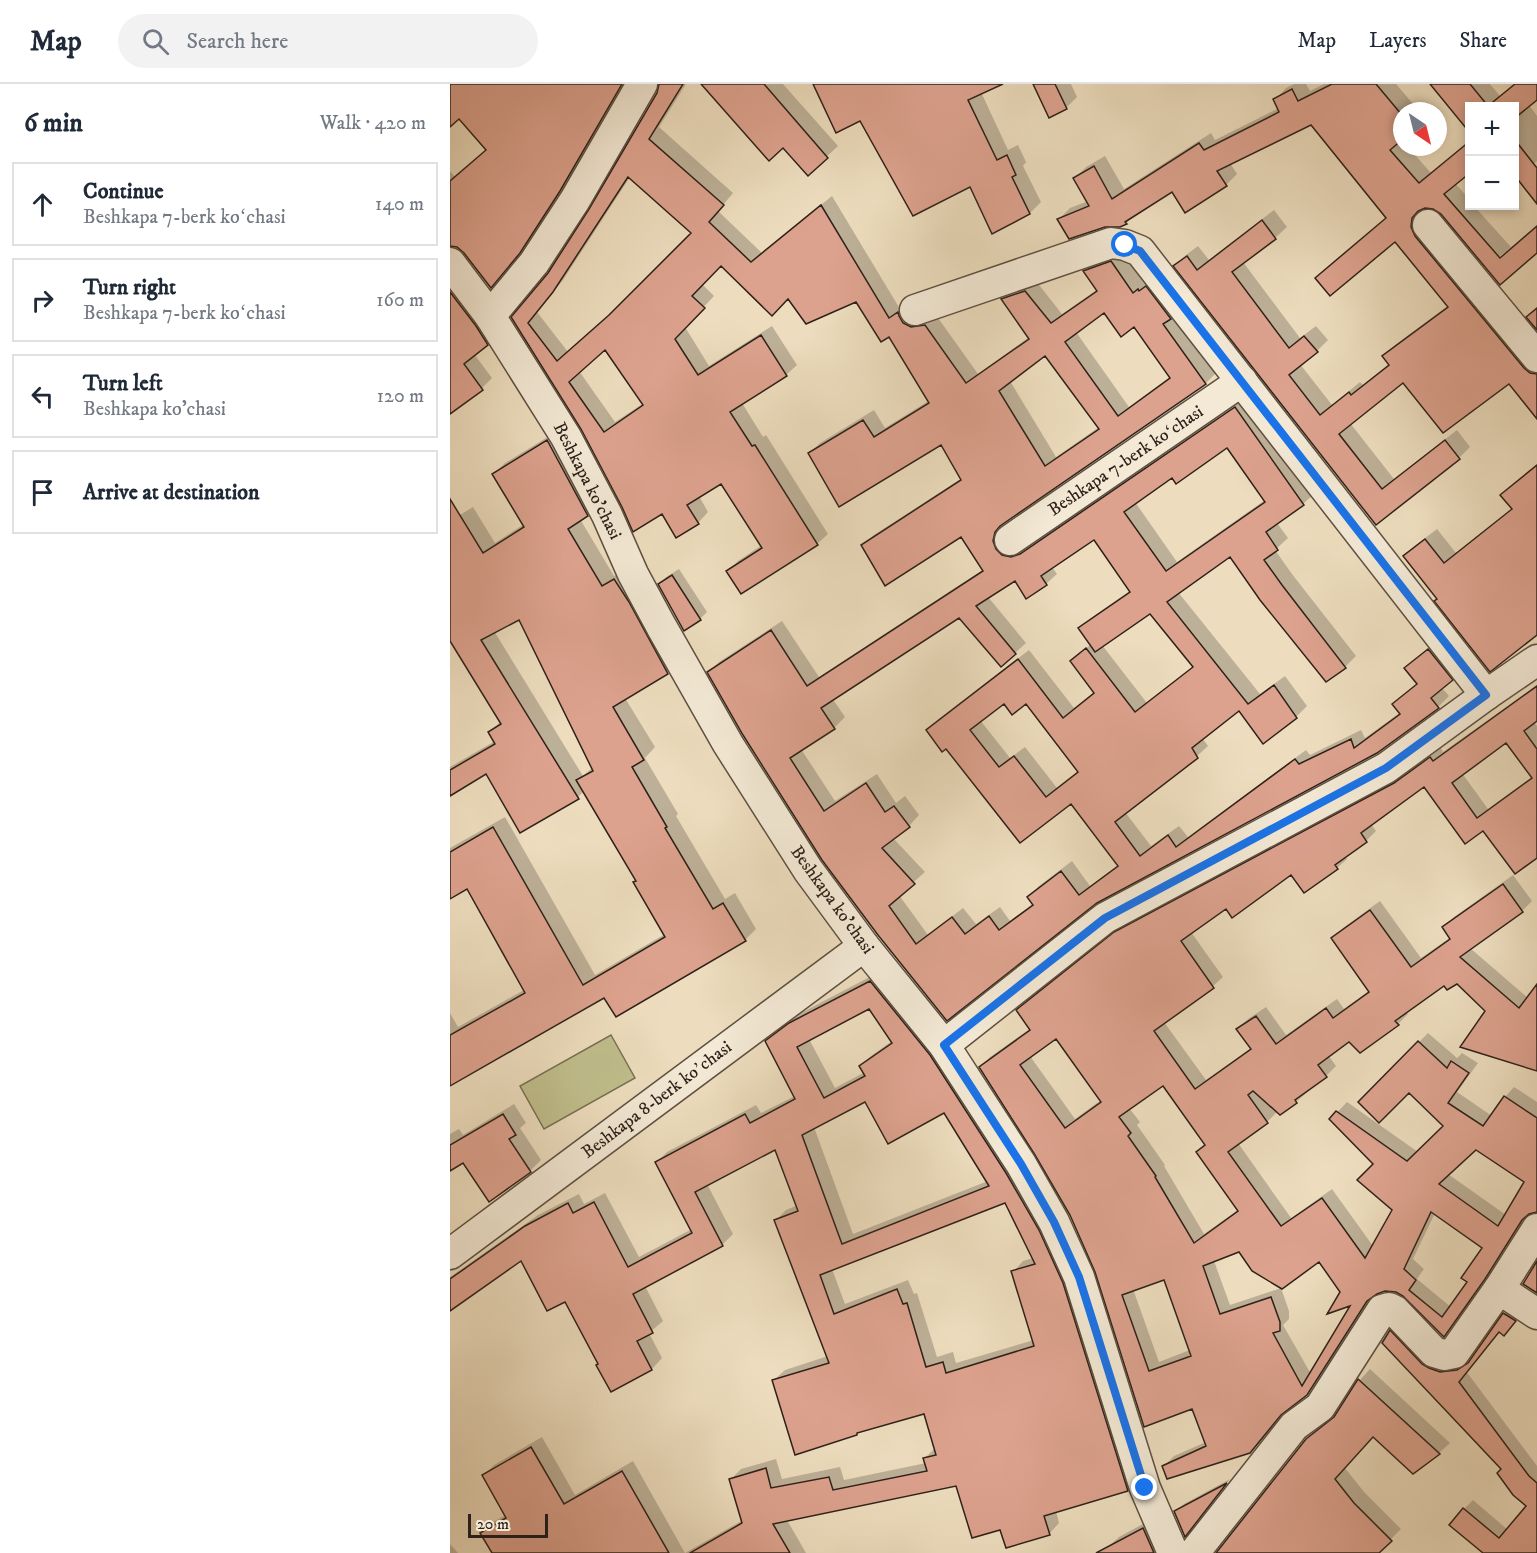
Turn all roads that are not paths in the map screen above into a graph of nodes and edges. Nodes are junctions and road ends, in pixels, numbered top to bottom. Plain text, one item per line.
1 (642, 84) edge
2 (1428, 225) dead end
3 (450, 263) edge
4 (915, 310) dead end
5 (490, 316) junction
6 (1537, 357) edge
7 (1242, 381) junction
8 (1010, 540) dead end
9 (1537, 660) edge
10 (1486, 695) junction
11 (864, 946) junction
12 (944, 1045) junction
13 (1537, 1229) edge
14 (450, 1254) edge
15 (1499, 1289) junction
16 (1537, 1314) edge
17 (1173, 1553) edge
18 (1194, 1553) edge

1 - 5 street
2 - 6 street
3 - 5 street, Beshkapa ko'chasi
4 - 7 street
5 - 11 street, Beshkapa ko'chasi
7 - 8 street, Beshkapa 7-berk koʻchasi
7 - 10 street
9 - 10 street
10 - 12 street
11 - 12 street, Beshkapa ko'chasi
11 - 14 street, Beshkapa 8-berk koʼchasi
12 - 17 street, Beshkapa ko'chasi
13 - 15 street
15 - 16 street
15 - 18 street

